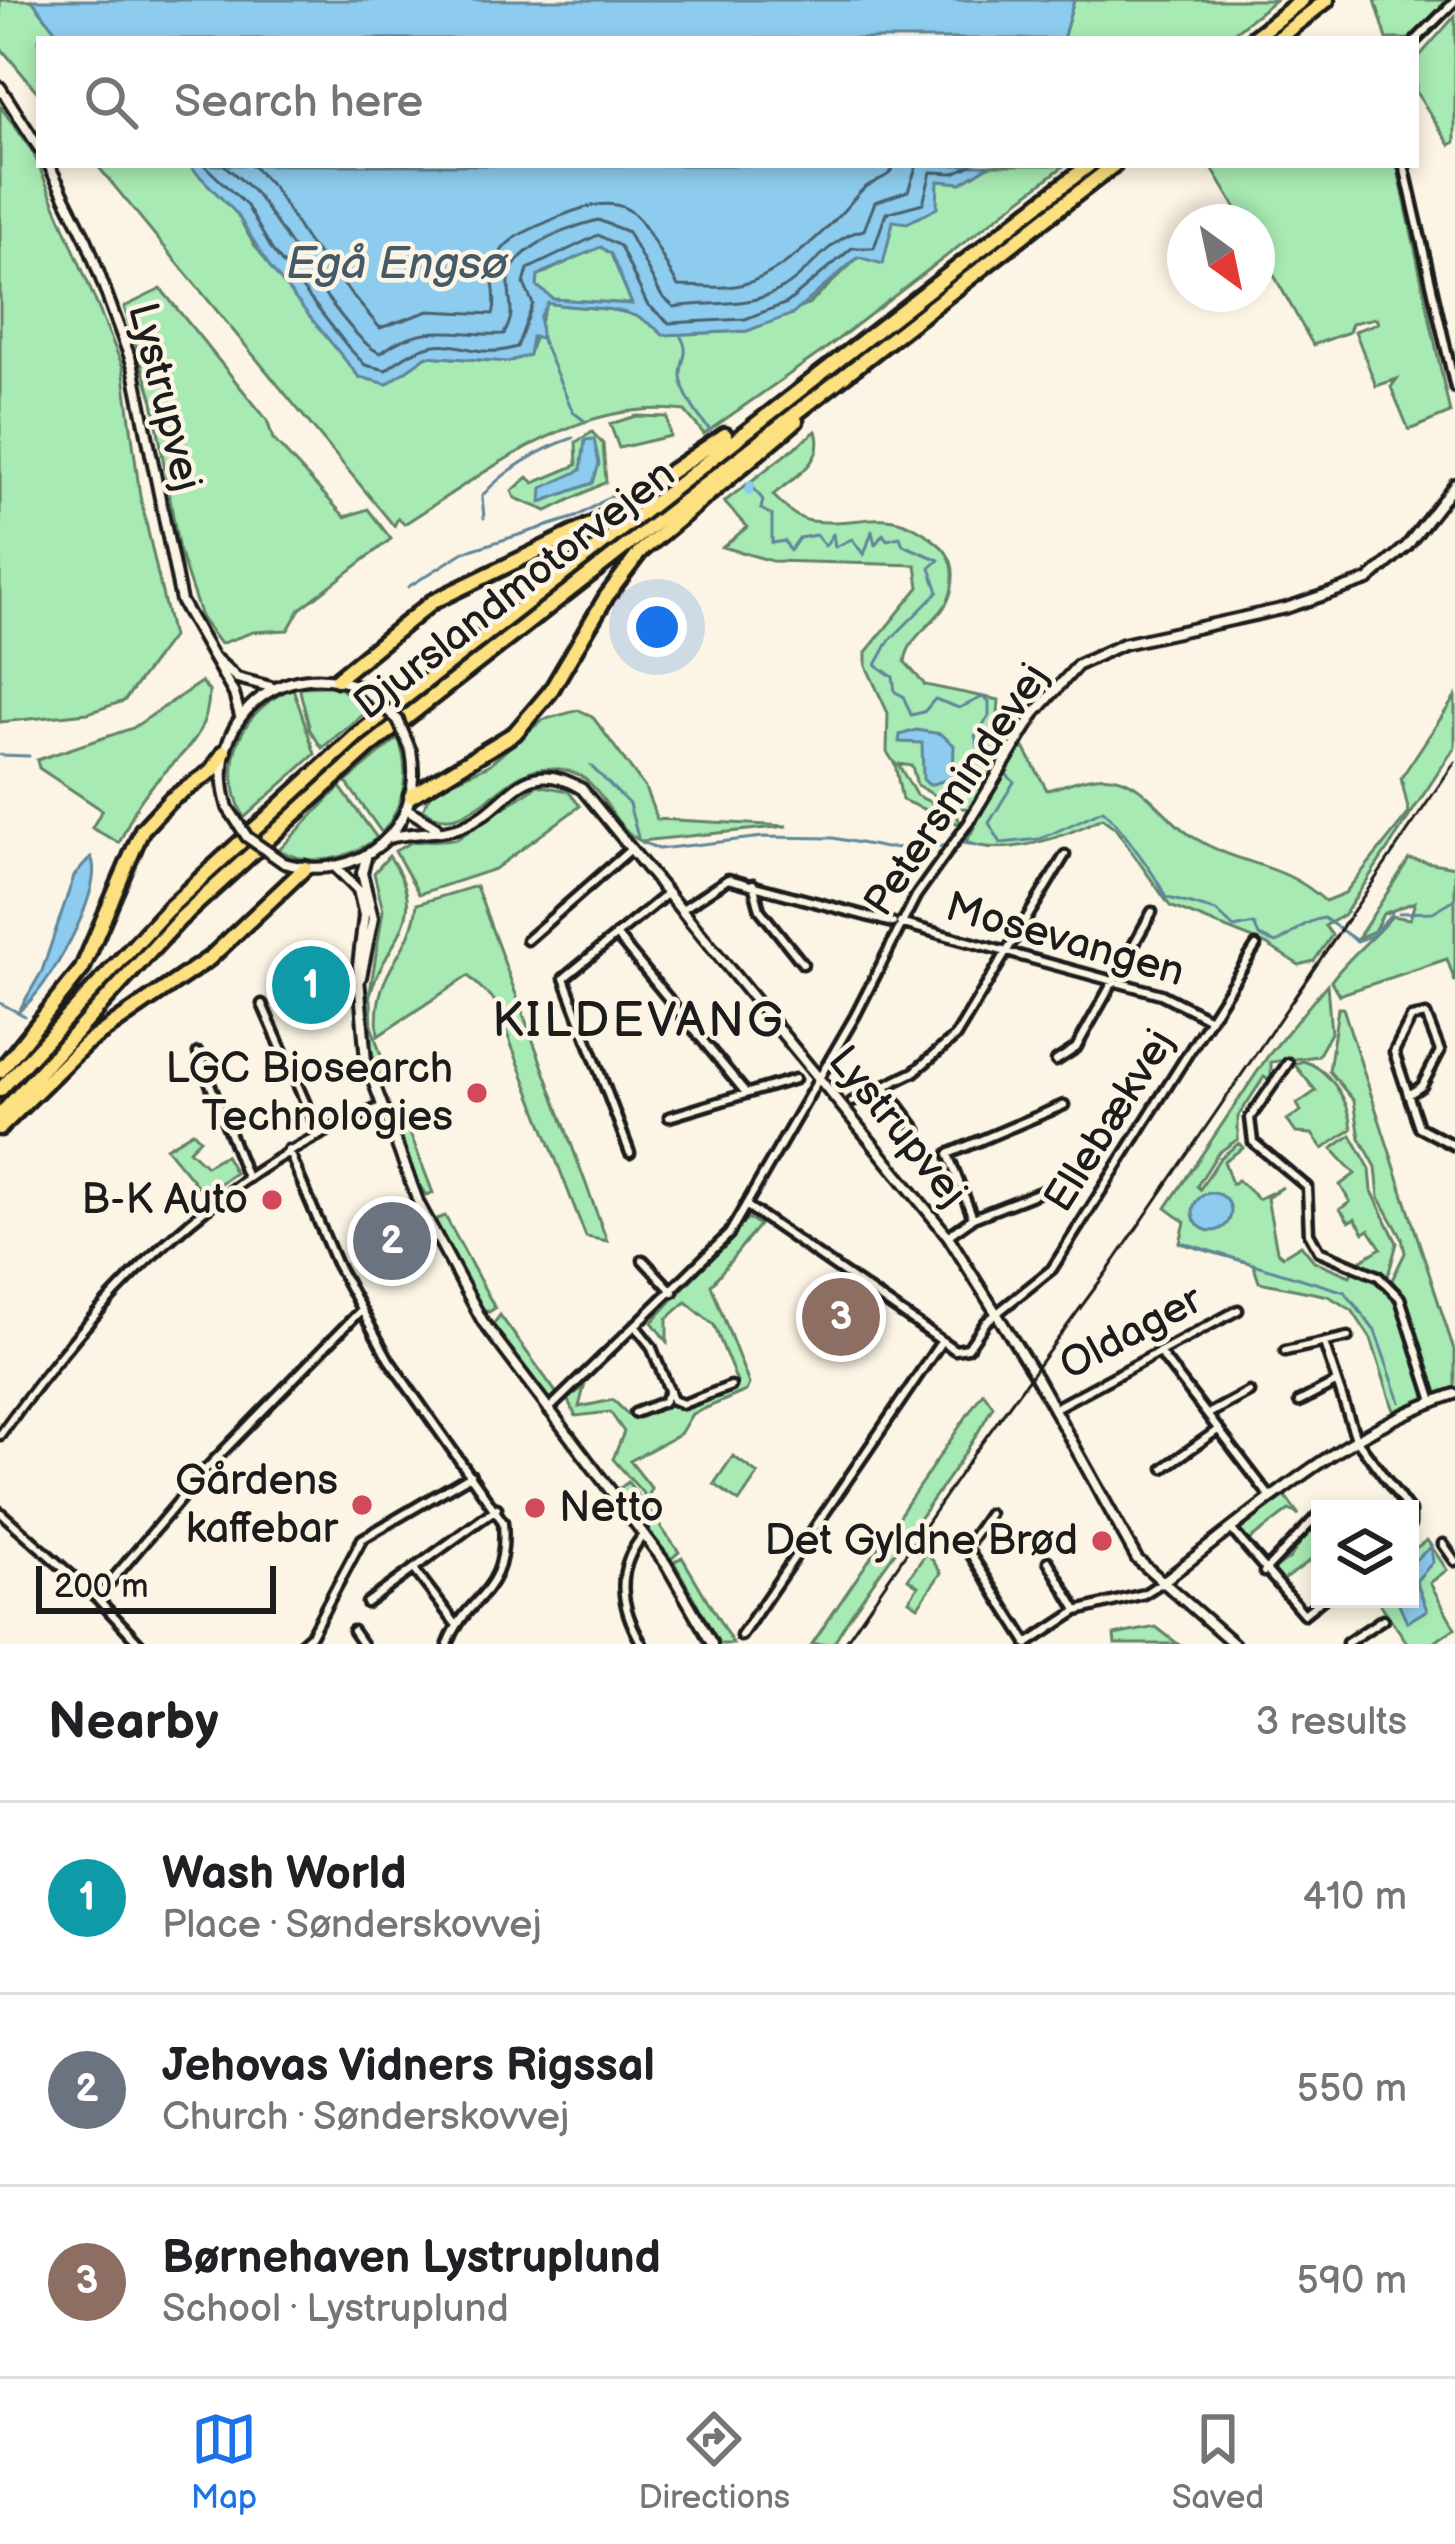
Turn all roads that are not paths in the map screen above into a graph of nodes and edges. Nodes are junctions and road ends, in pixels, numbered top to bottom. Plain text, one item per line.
1 (1302, 0) edge
2 (1328, 0) edge
3 (1455, 1) edge
4 (1256, 36) edge
5 (1281, 36) edge
6 (1419, 37) edge
7 (0, 87) edge
8 (36, 143) edge
9 (50, 168) edge
10 (1085, 168) edge
11 (1110, 168) edge
12 (1405, 168) edge
13 (1029, 231) junction
14 (840, 356) junction
15 (1455, 388) edge
16 (1455, 484) edge
17 (205, 647) junction
18 (337, 679) junction
19 (273, 688) junction
20 (240, 716) junction
21 (224, 752) junction
22 (409, 802) junction
23 (971, 818) joint
24 (443, 830) junction
25 (389, 838) junction
26 (631, 849) junction
27 (1065, 855) dead end
28 (366, 856) junction
29 (305, 868) junction
30 (335, 868) junction
31 (753, 884) junction
32 (668, 893) junction
33 (681, 910) junction
34 (1152, 912) dead end
35 (896, 923) junction
36 (616, 935) junction
37 (526, 940) dead end
38 (1256, 946) dead end
39 (1008, 952) junction
40 (803, 964) dead end
41 (1114, 983) junction
42 (358, 984) junction
43 (262, 1004) dead end
44 (1210, 1019) junction
45 (198, 1053) dead end
46 (1056, 1061) dead end
47 (1288, 1064) dead end
48 (1271, 1066) dead end
49 (0, 1071) edge
50 (1281, 1073) junction
51 (796, 1079) dead end
52 (819, 1079) junction
53 (884, 1086) junction
54 (0, 1090) edge
55 (746, 1093) junction
56 (1408, 1095) junction
57 (852, 1102) dead end
58 (1064, 1105) dead end
59 (381, 1107) junction
60 (0, 1115) edge
61 (669, 1117) dead end
62 (0, 1128) edge
63 (916, 1130) dead end
64 (319, 1134) junction
65 (1455, 1146) edge
66 (287, 1150) junction
67 (630, 1153) dead end
68 (246, 1175) junction
69 (1048, 1189) dead end
70 (747, 1206) junction
71 (973, 1218) junction
72 (948, 1236) junction
73 (643, 1260) dead end
74 (674, 1292) junction
75 (1238, 1310) dead end
76 (360, 1311) junction
77 (998, 1313) junction
78 (636, 1327) junction
79 (1348, 1337) dead end
80 (942, 1341) junction
81 (1324, 1343) junction
82 (1159, 1352) junction
83 (1286, 1352) dead end
84 (1337, 1382) junction
85 (731, 1386) dead end
86 (670, 1391) junction
87 (1249, 1392) dead end
88 (1455, 1394) edge
89 (1433, 1401) junction
90 (1299, 1402) dead end
91 (1053, 1409) junction
92 (548, 1410) junction
93 (634, 1413) dead end
94 (1208, 1414) junction
95 (1220, 1429) junction
96 (0, 1435) edge
97 (1356, 1438) junction
98 (1164, 1468) dead end
99 (471, 1475) junction
100 (1271, 1498) junction
101 (1402, 1500) edge
102 (497, 1508) junction
103 (0, 1513) edge
104 (989, 1514) dead end
105 (1311, 1523) edge
106 (1231, 1529) junction
107 (644, 1534) junction
108 (1443, 1544) dead end
109 (1048, 1561) dead end
110 (1455, 1561) edge
111 (414, 1569) junction
112 (1264, 1573) junction
113 (1161, 1583) junction
114 (97, 1598) junction
115 (367, 1603) dead end
116 (1312, 1608) edge
117 (1077, 1611) junction
118 (1383, 1619) dead end
119 (455, 1624) junction
120 (352, 1631) dead end
121 (741, 1636) dead end
122 (1358, 1641) edge
123 (1347, 1643) edge
124 (140, 1644) edge
125 (301, 1644) edge
126 (362, 1644) edge
127 (448, 1644) edge
128 (642, 1644) edge
129 (712, 1644) edge
130 (1028, 1644) edge
131 (1234, 1644) edge

1 - 4 highway
2 - 5 highway
3 - 6 street
7 - 8 street
9 - 17 street, Lystrupvej
10 - 14 highway, Djurslandmotorvejen
11 - 13 highway, Djurslandmotorvejen
12 - 15 street
13 - 22 highway
13 - 60 highway, Djurslandmotorvejen
14 - 18 highway
14 - 54 highway, Djurslandmotorvejen
16 - 23 street, Petersmindevej
17 - 19 street, Lystrupvej
17 - 20 street, Lystrupvej
18 - 19 street
18 - 22 street, bridge
19 - 20 street
20 - 21 street
21 - 29 street, bridge
21 - 49 highway
22 - 24 street
22 - 25 street
23 - 35 street, Petersmindevej
24 - 25 street, Lystrupvej
24 - 26 street, Lystrupvej
25 - 28 street
26 - 32 street, Lystrupvej
26 - 37 street
27 - 39 street
28 - 30 street
28 - 42 street
29 - 30 street
29 - 62 highway
30 - 42 street
31 - 33 street, Mosevangen
31 - 35 street, Mosevangen
31 - 40 street
32 - 33 street, Lystrupvej
32 - 36 street
33 - 52 street, Lystrupvej
34 - 41 street
35 - 39 street, Mosevangen
35 - 52 street, Petersmindevej
36 - 55 street
36 - 67 street
38 - 44 street, Ellebækvej
39 - 41 street, Mosevangen
39 - 53 street
41 - 44 street, Mosevangen
41 - 46 street
42 - 59 street
43 - 64 street
44 - 77 street, Ellebækvej
45 - 68 street
47 - 50 street
48 - 50 street
50 - 89 street
51 - 55 street
52 - 70 street, Petersmindevej
52 - 72 street, Lystrupvej
53 - 57 street
53 - 63 street
55 - 61 street
56 - 56 street
56 - 65 street
58 - 71 street
59 - 64 street
59 - 92 street
64 - 66 street
66 - 68 street
66 - 76 street
68 - 96 street
69 - 71 street
70 - 74 street, Petersmindevej
70 - 80 street
71 - 72 street
72 - 77 street, Lystrupvej
73 - 74 street
74 - 78 street, Petersmindevej
75 - 82 street, Oldager
76 - 99 street
76 - 114 street
77 - 80 street, Ellebækvej
77 - 91 street, Lystrupvej
78 - 86 street
78 - 92 street, Petersmindevej
79 - 81 street
80 - 121 street
81 - 83 street
81 - 84 street
82 - 91 street, Oldager
82 - 94 street
84 - 90 street
84 - 97 street
85 - 86 street
86 - 93 street
87 - 94 street
88 - 89 street
89 - 97 street
91 - 113 street, Lystrupvej
92 - 107 street
94 - 95 street
95 - 98 street
95 - 100 street
97 - 100 street
97 - 101 street
99 - 102 street
99 - 125 street
100 - 106 street
102 - 111 street
102 - 119 street
103 - 114 street
104 - 130 street
105 - 112 street
106 - 112 street
106 - 113 street
107 - 128 street
107 - 129 street
108 - 110 street
109 - 117 street
111 - 115 street
111 - 119 street
112 - 116 street
113 - 117 street
113 - 131 street, Lystrupvej
114 - 124 street
117 - 130 street
118 - 122 street
119 - 127 street
120 - 126 street
122 - 123 street

